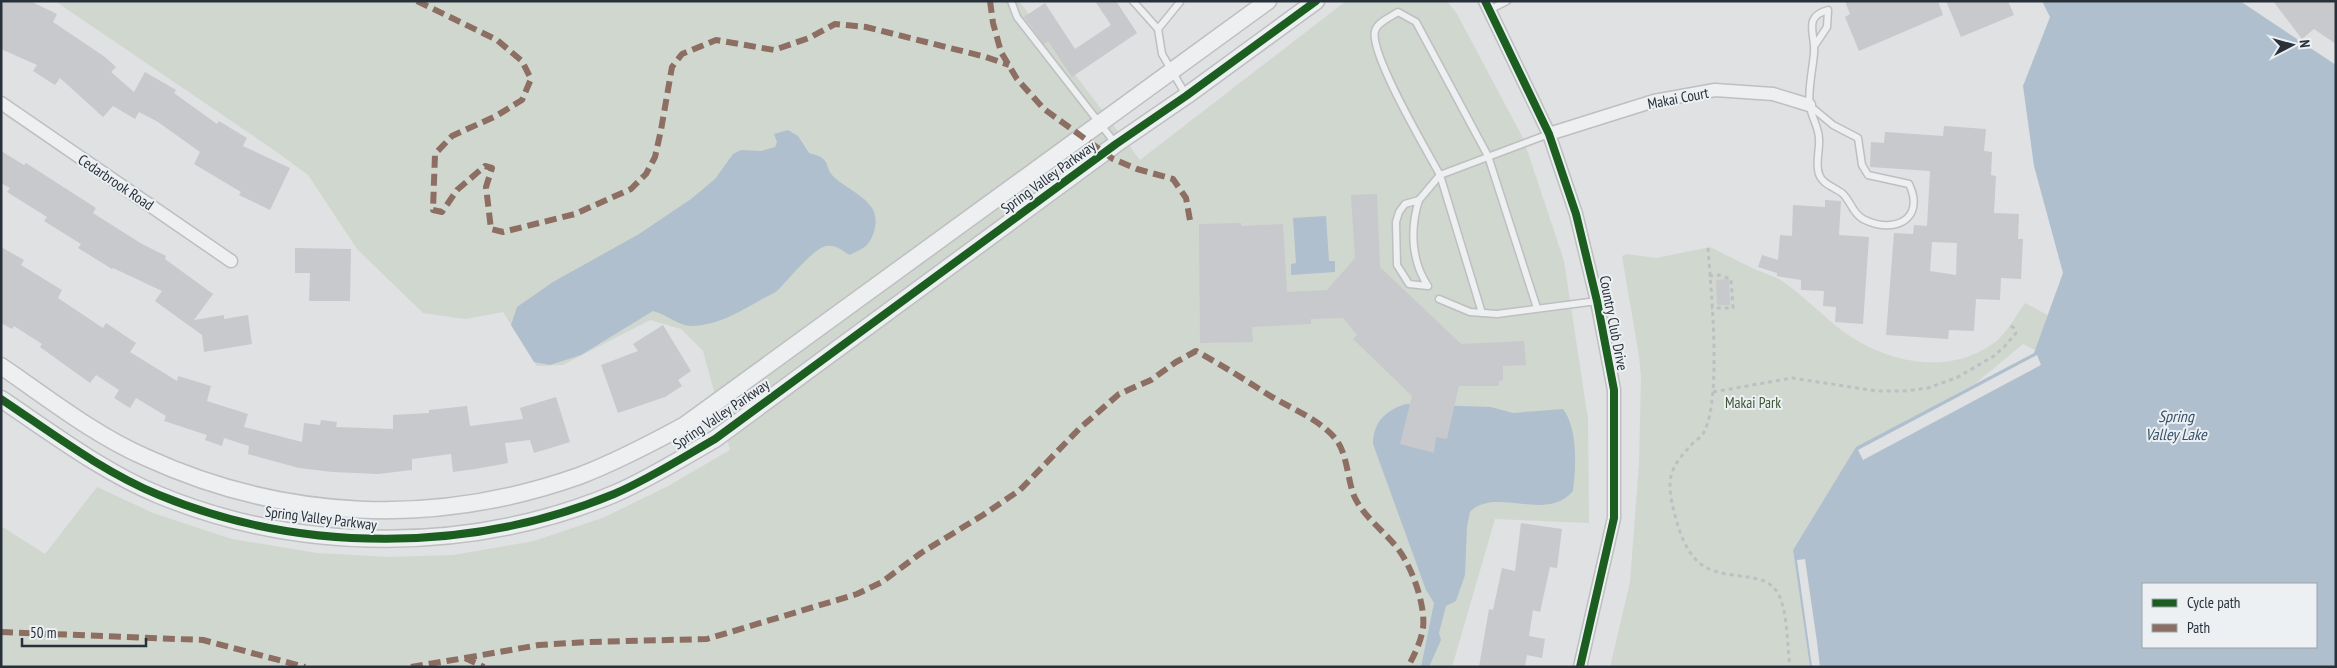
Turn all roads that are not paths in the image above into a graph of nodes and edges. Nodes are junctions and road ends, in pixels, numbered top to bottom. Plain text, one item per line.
1 (1011, 1) edge
2 (1133, 1) edge
3 (1268, 1) edge
4 (1316, 1) edge
5 (1507, 1) edge
6 (1180, 2) edge
7 (1488, 5) edge
8 (1158, 28) junction
9 (1815, 44) junction
10 (1172, 71) junction
11 (1186, 96) junction
12 (1, 103) edge
13 (1809, 105) junction
14 (1100, 124) junction
15 (1549, 134) junction
16 (1116, 144) junction
17 (1488, 156) junction
18 (1440, 175) junction
19 (1419, 200) junction
20 (231, 261) dead end
21 (1439, 299) dead end
22 (1597, 301) junction
23 (1538, 308) junction
24 (1482, 313) junction
25 (1, 366) edge
26 (1, 399) edge
27 (1580, 667) edge

1 - 14 lane
2 - 8 lane
3 - 10 street, Spring Valley Parkway
4 - 11 street, Spring Valley Parkway
5 - 7 lane
6 - 8 lane
7 - 15 street, Country Club Drive
8 - 10 lane
9 - 9 lane
9 - 13 lane
10 - 11 lane
10 - 14 street, Spring Valley Parkway
11 - 16 street, Spring Valley Parkway
12 - 20 street, Cedarbrook Road
13 - 13 lane
13 - 15 street, Makai Court
14 - 16 lane
14 - 25 street, Spring Valley Parkway
15 - 17 lane
15 - 22 street, Country Club Drive
16 - 26 street, Spring Valley Parkway
17 - 18 lane
17 - 18 lane
17 - 23 lane
18 - 19 lane
18 - 24 lane
19 - 19 lane
21 - 24 lane
22 - 23 lane
22 - 27 street, Country Club Drive
23 - 24 lane

